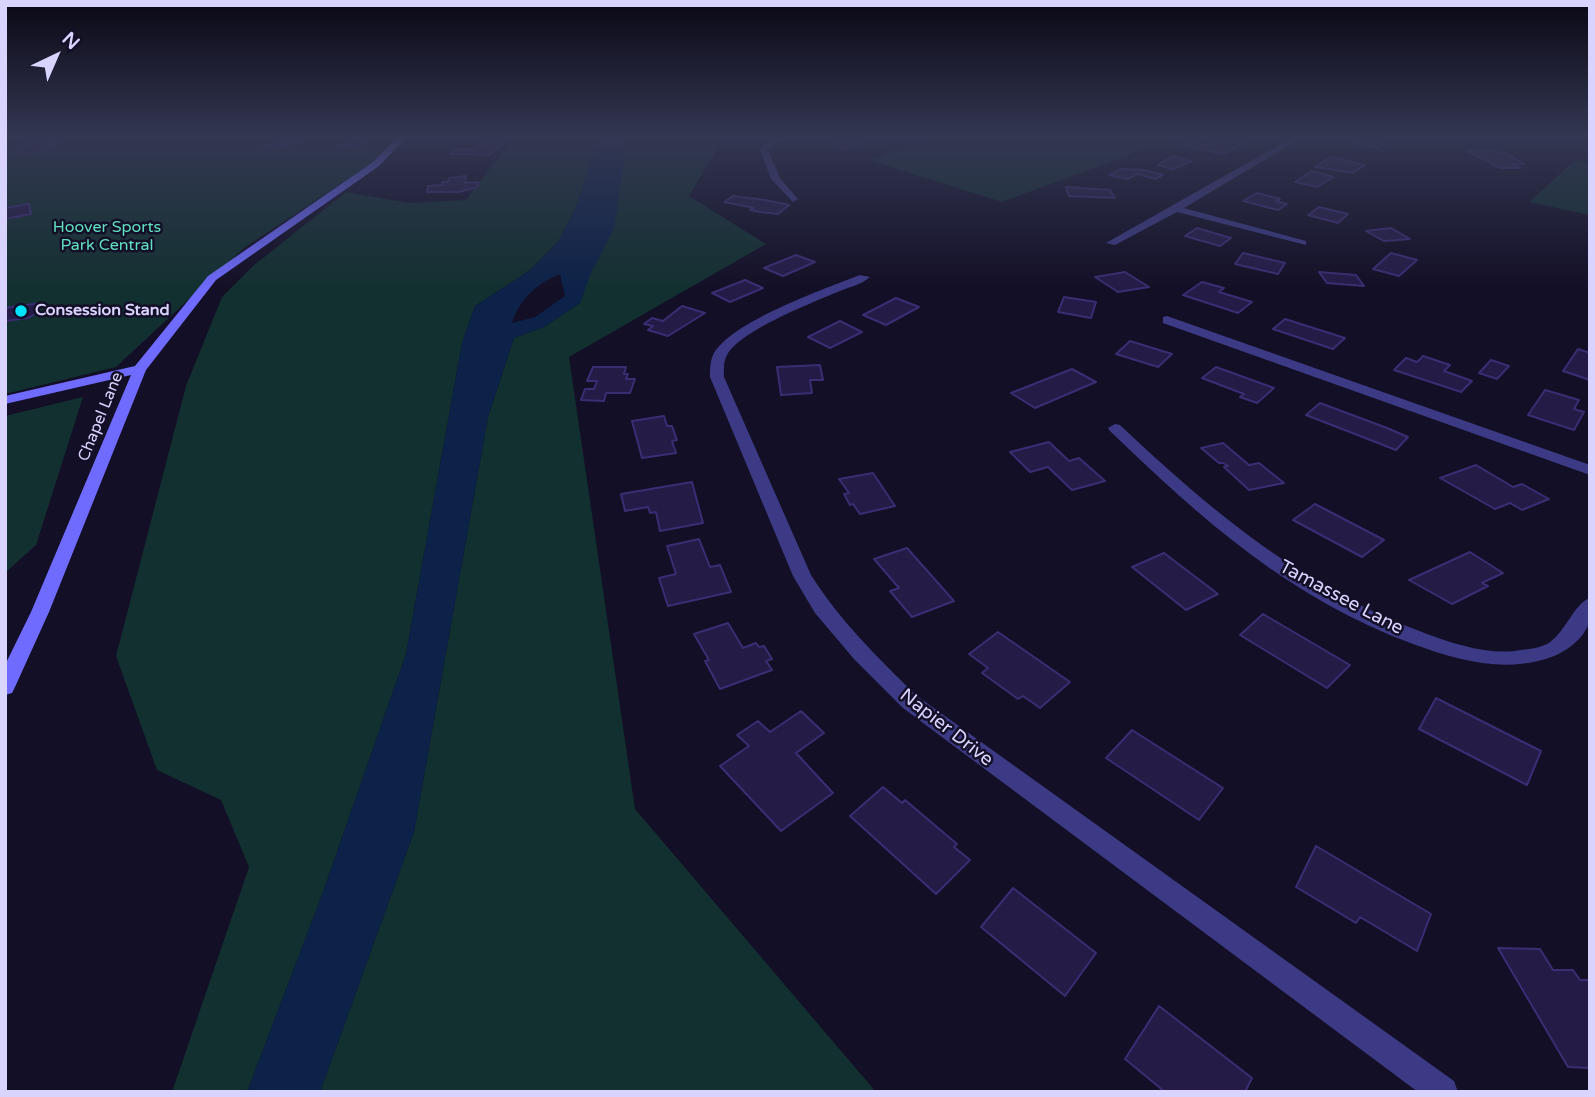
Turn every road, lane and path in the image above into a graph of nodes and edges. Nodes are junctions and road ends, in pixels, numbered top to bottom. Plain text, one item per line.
1 (341, 188) edge
2 (783, 188) edge
3 (1212, 188) edge
4 (793, 200) dead end
5 (1176, 209) junction
6 (1111, 243) dead end
7 (1302, 243) dead end
8 (864, 277) dead end
9 (1167, 320) dead end
10 (140, 369) junction
11 (5, 400) edge
12 (1115, 428) dead end
13 (1590, 470) edge
14 (1590, 605) edge
15 (5, 687) edge
16 (1443, 1092) edge

1 - 10 street, Chapel Lane
2 - 4 street
3 - 5 street
5 - 6 street
5 - 7 street
8 - 16 street, Napier Drive
9 - 13 street
10 - 11 street
10 - 15 street, Chapel Lane
12 - 14 street, Tamassee Lane

